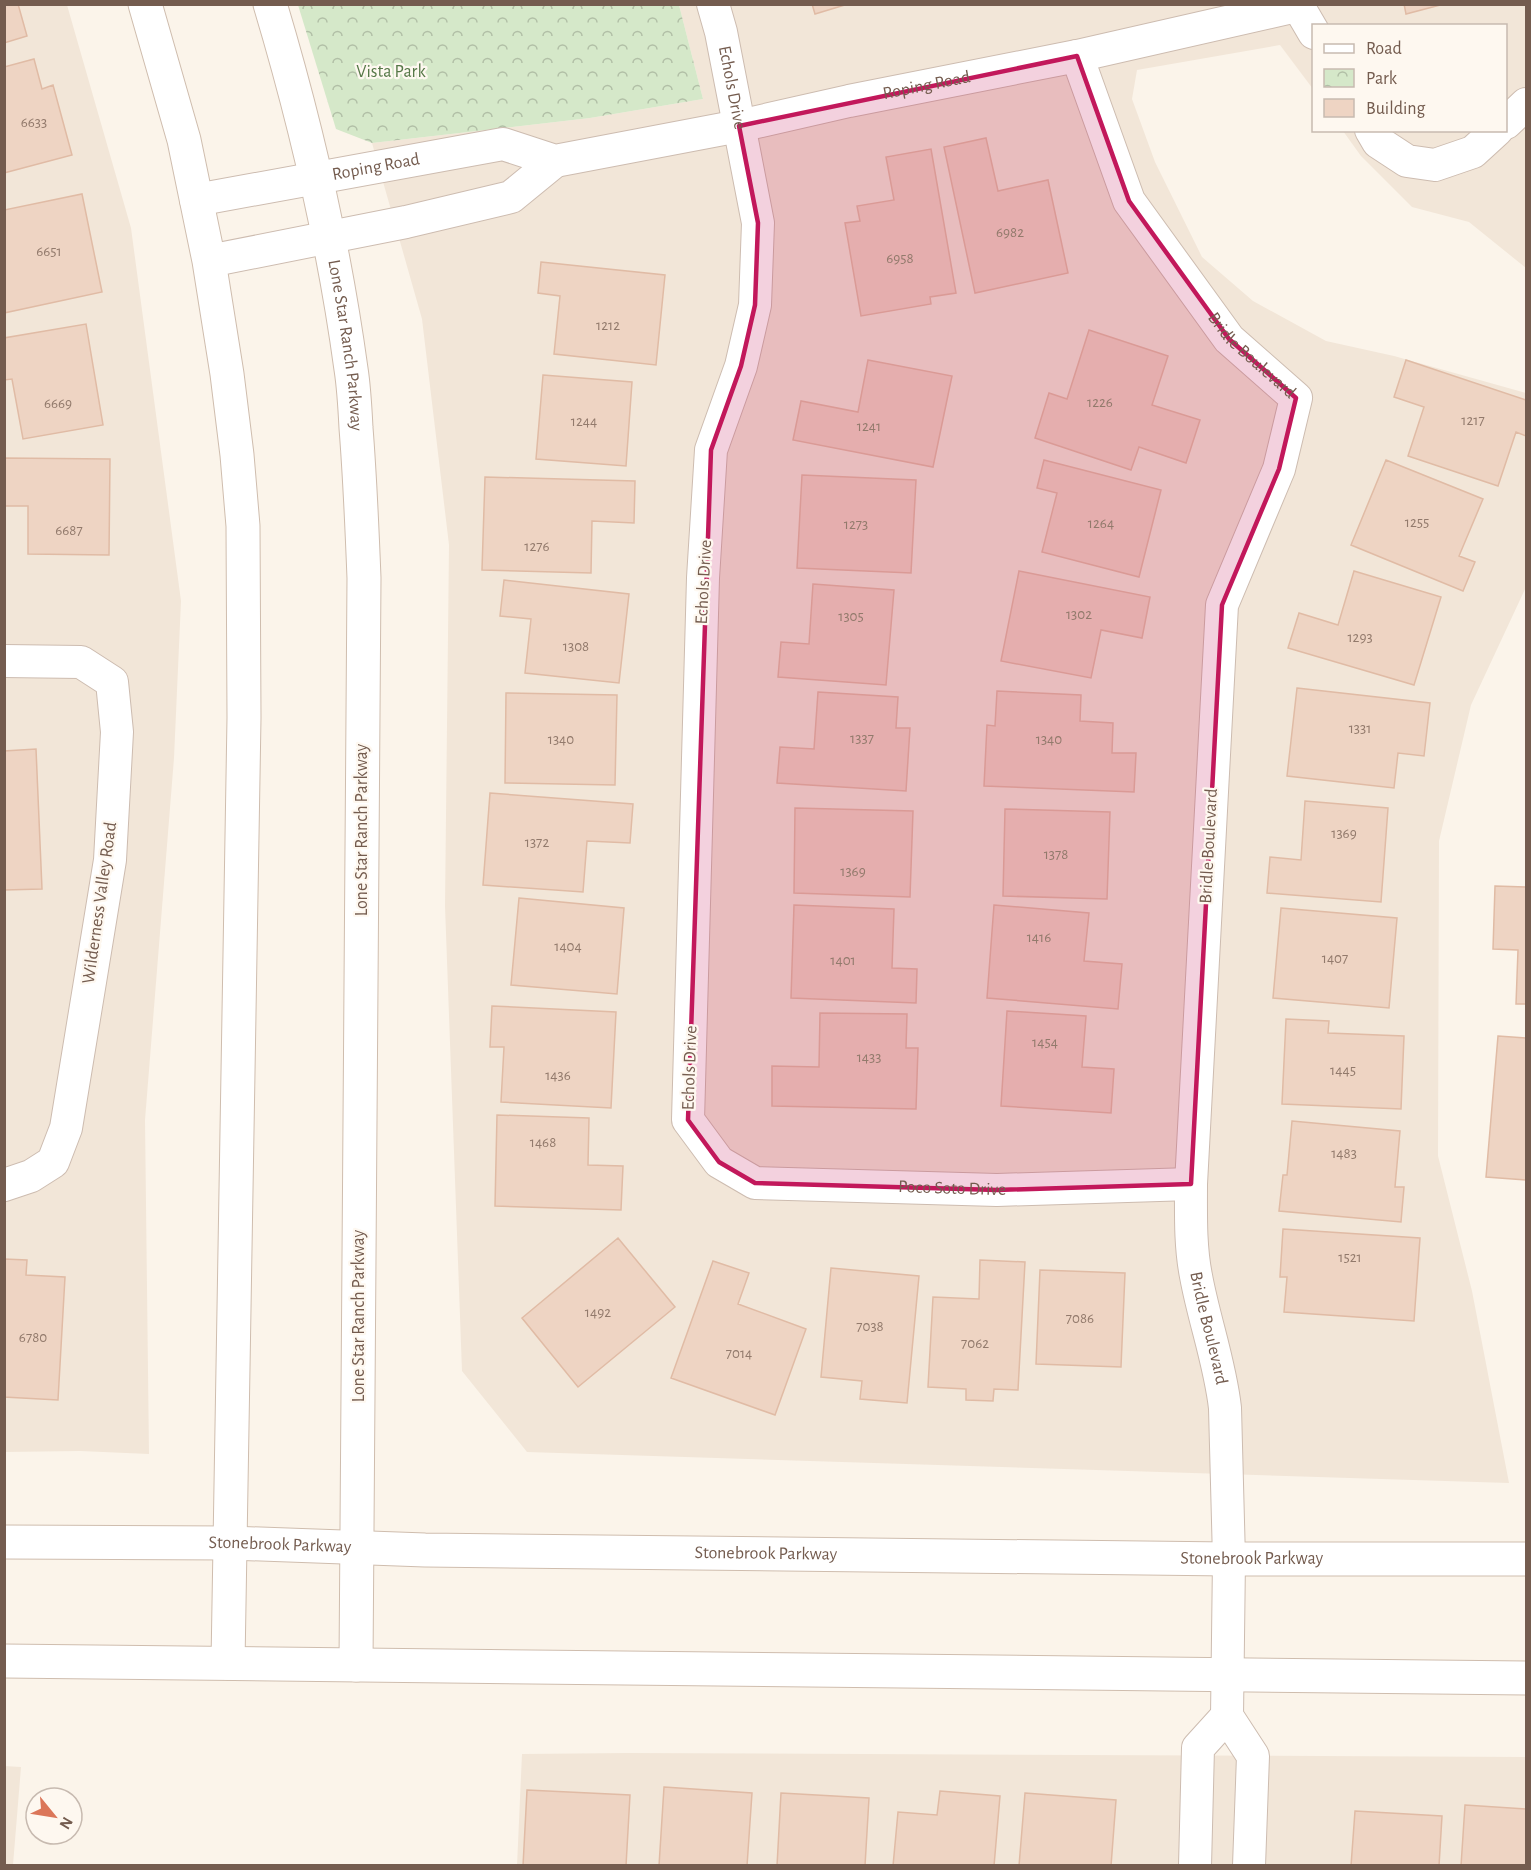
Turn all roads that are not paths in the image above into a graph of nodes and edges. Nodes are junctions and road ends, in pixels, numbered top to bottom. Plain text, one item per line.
1 (145, 4) edge
2 (270, 4) edge
3 (714, 4) edge
4 (1297, 5) edge
5 (1312, 30) edge
6 (1077, 56) junction
7 (1527, 104) edge
8 (1507, 122) edge
9 (739, 126) junction
10 (1372, 132) edge
11 (1495, 132) edge
12 (555, 161) junction
13 (316, 180) junction
14 (196, 200) junction
15 (328, 237) junction
16 (209, 261) junction
17 (4, 661) edge
18 (719, 1162) joint
19 (1191, 1184) junction
20 (4, 1185) edge
21 (4, 1542) edge
22 (230, 1543) junction
23 (357, 1548) junction
24 (1228, 1559) junction
25 (1527, 1559) edge
26 (4, 1661) edge
27 (228, 1663) junction
28 (356, 1665) junction
29 (1227, 1674) junction
30 (1527, 1678) edge
31 (1227, 1716) junction
32 (1195, 1866) edge
33 (1249, 1866) edge

1 - 14 main road
2 - 13 main road, Lone Star Ranch Parkway
3 - 9 street, Echols Drive
4 - 5 street
4 - 6 street, Roping Road
6 - 9 street, Roping Road
6 - 19 street, Bridle Boulevard
7 - 8 street
9 - 12 street, Roping Road
9 - 18 street, Echols Drive
10 - 11 street
12 - 13 street, Roping Road
12 - 15 street, Roping Road
13 - 14 street, Roping Road
13 - 15 main road, Lone Star Ranch Parkway
14 - 16 main road
15 - 16 street, Roping Road
15 - 23 main road, Lone Star Ranch Parkway
16 - 22 main road
17 - 20 street, Wilderness Valley Road
18 - 19 street, Poco Soto Drive
19 - 24 street, Bridle Boulevard
21 - 22 main road, Stonebrook Parkway
22 - 23 main road, Stonebrook Parkway
22 - 27 main road
23 - 24 main road, Stonebrook Parkway
23 - 28 main road, Lone Star Ranch Parkway
24 - 25 main road, Stonebrook Parkway
24 - 29 street, Bridle Boulevard
26 - 27 main road
27 - 28 main road
28 - 29 main road
29 - 30 main road
29 - 31 street, Bridle Boulevard
31 - 32 street
31 - 33 street

